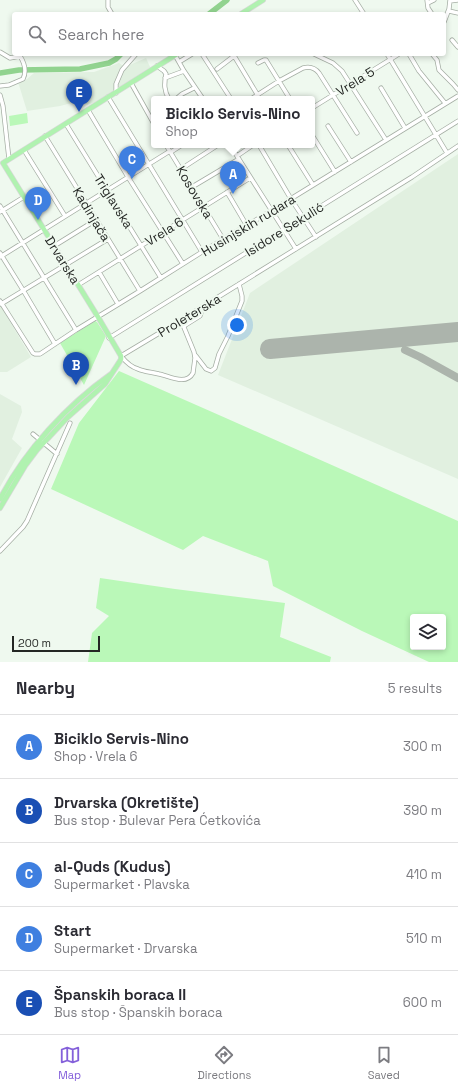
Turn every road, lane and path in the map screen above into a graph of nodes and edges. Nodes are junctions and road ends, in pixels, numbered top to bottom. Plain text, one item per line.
1 (108, 0) edge
2 (263, 0) edge
3 (355, 0) edge
4 (434, 0) edge
5 (450, 0) edge
6 (458, 0) edge
7 (427, 1) edge
8 (249, 9) junction
9 (449, 11) junction
10 (111, 12) edge
11 (244, 12) edge
12 (251, 12) edge
13 (363, 12) edge
14 (431, 12) edge
15 (458, 12) edge
16 (446, 18) edge
17 (452, 40) dead end
18 (458, 47) edge
19 (0, 52) edge
20 (134, 56) edge
21 (173, 56) edge
22 (177, 56) edge
23 (189, 56) edge
24 (203, 56) edge
25 (232, 56) edge
26 (234, 56) edge
27 (318, 56) edge
28 (388, 56) edge
29 (396, 56) edge
30 (409, 56) edge
31 (434, 56) edge
32 (390, 60) junction
33 (179, 62) junction
34 (258, 63) dead end
35 (157, 66) junction
36 (217, 69) dead end
37 (184, 71) junction
38 (165, 78) junction
39 (279, 81) junction
40 (131, 83) junction
41 (351, 84) junction
42 (0, 86) edge
43 (194, 88) junction
44 (381, 88) dead end
45 (458, 90) edge
46 (116, 93) junction
47 (0, 95) edge
48 (257, 95) joint
49 (333, 95) junction
50 (167, 96) edge
51 (180, 96) edge
52 (200, 96) edge
53 (229, 96) edge
54 (288, 96) edge
55 (458, 96) edge
56 (108, 97) junction
57 (445, 103) junction
58 (315, 106) edge
59 (88, 110) junction
60 (425, 116) junction
61 (150, 117) edge
62 (458, 121) edge
63 (5, 123) junction
64 (0, 124) edge
65 (66, 124) junction
66 (328, 126) dead end
67 (406, 128) junction
68 (357, 133) dead end
69 (436, 135) junction
70 (45, 136) junction
71 (315, 140) edge
72 (386, 140) junction
73 (458, 146) edge
74 (168, 148) edge
75 (177, 148) edge
76 (214, 148) edge
77 (232, 148) edge
78 (250, 148) edge
79 (261, 148) edge
80 (290, 148) edge
81 (24, 150) junction
82 (170, 152) junction
83 (448, 153) junction
84 (238, 158) junction
85 (9, 159) junction
86 (351, 162) junction
87 (1, 164) edge
88 (149, 164) junction
89 (182, 169) junction
90 (335, 172) junction
91 (128, 177) junction
92 (250, 178) junction
93 (313, 185) junction
94 (192, 187) junction
95 (107, 190) junction
96 (227, 192) junction
97 (24, 197) junction
98 (291, 199) junction
99 (86, 203) junction
100 (0, 206) edge
101 (204, 206) junction
102 (1, 211) edge
103 (271, 211) junction
104 (65, 216) junction
105 (303, 218) junction
106 (96, 220) junction
107 (183, 220) junction
108 (246, 226) junction
109 (44, 230) junction
110 (283, 230) junction
111 (162, 232) junction
112 (316, 237) junction
113 (108, 239) junction
114 (224, 239) junction
115 (22, 243) junction
116 (141, 245) junction
117 (54, 246) junction
118 (296, 249) junction
119 (202, 252) junction
120 (0, 255) edge
121 (120, 259) junction
122 (183, 264) junction
123 (66, 265) junction
124 (99, 272) junction
125 (44, 278) junction
126 (161, 278) junction
127 (239, 284) junction
128 (78, 285) junction
129 (23, 290) junction
130 (140, 292) junction
131 (0, 303) edge
132 (118, 304) junction
133 (198, 310) junction
134 (98, 317) junction
135 (181, 320) junction
136 (184, 326) junction
137 (76, 330) junction
138 (109, 338) junction
139 (55, 344) junction
140 (195, 355) junction
141 (120, 356) junction
142 (70, 423) dead end
143 (33, 434) dead end
144 (42, 442) junction
145 (57, 454) junction
146 (0, 499) edge
147 (0, 508) edge
148 (0, 551) edge

1 - 10 street
2 - 8 main road
3 - 13 street
4 - 7 street
5 - 6 street
5 - 9 street
7 - 14 street
8 - 11 main road
8 - 12 street
9 - 15 street
9 - 16 street
17 - 18 street
19 - 42 street
20 - 46 street
21 - 35 main road
22 - 33 street
23 - 33 street
24 - 53 street
25 - 36 street
26 - 48 street
27 - 41 street
28 - 32 street
29 - 32 street, Vrela 5
30 - 57 street
31 - 45 street
32 - 41 street, Vrela 5
32 - 60 street
33 - 37 street
34 - 39 street
35 - 38 street
35 - 40 main road
37 - 38 street
37 - 43 street
38 - 50 street
39 - 48 street
39 - 49 street
39 - 54 street
40 - 46 main road
40 - 61 street
41 - 49 street, Vrela 5
41 - 72 street
43 - 51 street
43 - 52 street
44 - 67 street
46 - 56 main road
47 - 63 street
49 - 58 street, Vrela 5
49 - 68 street
55 - 57 street, Husinjskih rudara
56 - 59 main road
56 - 88 street
57 - 60 street, Husinjskih rudara
59 - 65 main road
59 - 91 street
60 - 67 street, Husinjskih rudara
60 - 69 street
62 - 69 street, Isidore Sekulić
63 - 64 street
63 - 85 street
65 - 70 main road
65 - 95 street, Triglavska
66 - 86 street
67 - 72 street, Husinjskih rudara
69 - 83 street
69 - 105 street, Isidore Sekulić
70 - 81 main road
70 - 99 street, Kadinjača
71 - 90 street
72 - 86 street, Husinjskih rudara
73 - 83 street, Proleterska
74 - 82 street, Kosovska
75 - 82 street
76 - 89 street
77 - 84 street
78 - 84 street
79 - 98 street
80 - 93 street
81 - 85 main road
81 - 104 street
82 - 88 street
82 - 89 street, Kosovska
83 - 112 street, Proleterska
84 - 92 street
84 - 94 street
85 - 87 main road
86 - 90 street, Husinjskih rudara
87 - 97 main road, Drvarska
88 - 91 street
88 - 107 street
89 - 94 street, Kosovska
90 - 93 street, Husinjskih rudara
91 - 95 street
91 - 111 street
92 - 96 street, Vrela 6
92 - 103 street
93 - 98 street, Husinjskih rudara
94 - 101 street, Kosovska
95 - 99 street
95 - 116 street, Triglavska
96 - 101 street, Vrela 6
96 - 108 street
97 - 102 street
97 - 109 main road, Drvarska
98 - 103 street, Husinjskih rudara
98 - 105 street
99 - 104 street
99 - 106 street, Kadinjača
100 - 102 street
101 - 107 street, Vrela 6
101 - 114 street, Kosovska
102 - 115 street
103 - 108 street, Husinjskih rudara
103 - 110 street
104 - 109 street
105 - 110 street, Isidore Sekulić
105 - 112 street
106 - 113 street, Kadinjača
106 - 117 street
107 - 111 street, Vrela 6
107 - 119 street
108 - 114 street, Husinjskih rudara
109 - 115 street
109 - 117 main road, Drvarska
110 - 118 street
110 - 138 street, Isidore Sekulić
111 - 116 street, Vrela 6
111 - 122 street
112 - 118 street, Proleterska
113 - 121 street, Kadinjača
113 - 123 street
114 - 119 street, Husinjskih rudara
115 - 120 street
115 - 125 street
116 - 121 street, Vrela 6
116 - 126 street, Triglavska
117 - 123 main road, Drvarska
118 - 127 street, Proleterska
119 - 122 street, Husinjskih rudara
120 - 129 street
121 - 124 street, Vrela 6
121 - 130 street, Kadinjača
122 - 126 street, Husinjskih rudara
123 - 125 street
123 - 128 main road, Drvarska
124 - 128 street, Vrela 6
124 - 132 street
125 - 129 street
125 - 137 street
126 - 130 street, Husinjskih rudara
127 - 133 street, Proleterska
127 - 140 street
128 - 134 main road, Drvarska
129 - 131 street
129 - 139 street
130 - 132 street, Husinjskih rudara
131 - 139 street, Husinjskih rudara
132 - 134 street, Husinjskih rudara
133 - 135 street, Proleterska
133 - 136 street
134 - 137 street, Husinjskih rudara
134 - 138 main road
135 - 136 street
135 - 141 street, Proleterska
136 - 140 street
137 - 139 street, Husinjskih rudara
138 - 141 main road
140 - 141 street
141 - 144 main road
142 - 145 street
143 - 144 street
144 - 145 street
144 - 146 main road
144 - 147 main road
145 - 148 street

